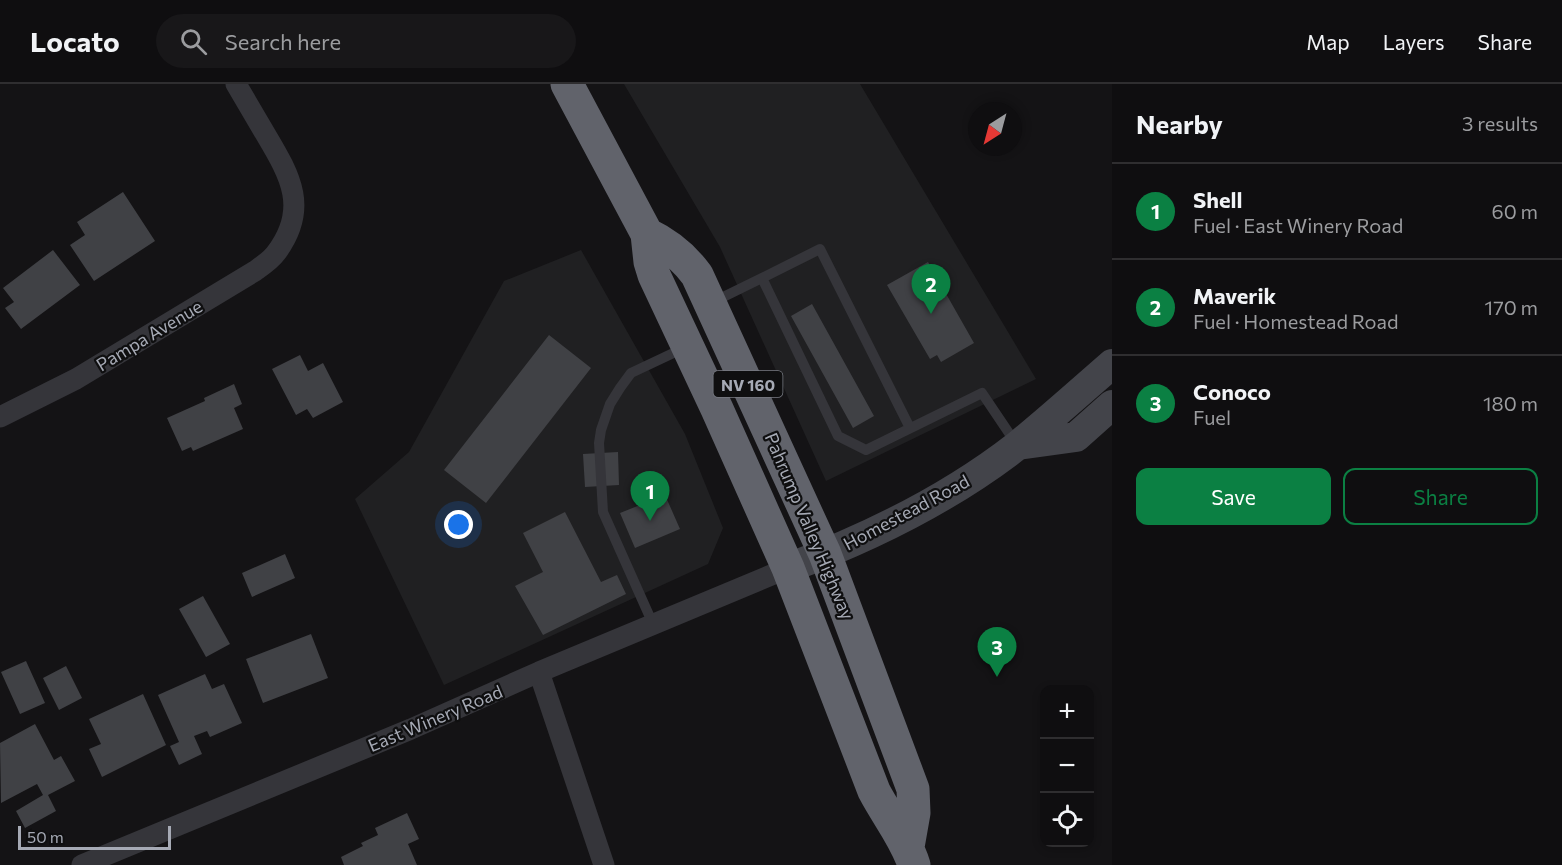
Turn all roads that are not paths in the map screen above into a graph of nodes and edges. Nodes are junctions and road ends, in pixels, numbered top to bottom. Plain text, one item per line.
1 (236, 84) edge
2 (567, 84) edge
3 (647, 234) junction
4 (762, 278) junction
5 (711, 303) junction
6 (687, 346) junction
7 (1112, 364) edge
8 (1112, 405) edge
9 (0, 417) edge
10 (910, 428) junction
11 (1017, 445) junction
12 (825, 554) junction
13 (788, 568) junction
14 (653, 624) junction
15 (539, 672) junction
16 (911, 856) edge
17 (82, 865) edge
18 (604, 865) edge

1 - 9 street, Pampa Avenue
2 - 3 highway, Pahrump Valley Highway / NV 160
3 - 5 highway, Pahrump Valley Highway / NV 160
3 - 6 highway, Pahrump Valley Highway / NV 160
4 - 5 lane
4 - 10 lane
4 - 10 lane
5 - 12 highway, Pahrump Valley Highway / NV 160
6 - 13 highway, Pahrump Valley Highway / NV 160
6 - 14 lane
7 - 11 main road, Homestead Road
8 - 11 main road, Homestead Road
10 - 11 lane
11 - 12 main road, Homestead Road
12 - 13 main road, Homestead Road
12 - 16 highway, Pahrump Valley Highway / NV 160
13 - 14 street, East Winery Road
13 - 16 highway, Pahrump Valley Highway / NV 160
14 - 15 street, East Winery Road
15 - 17 street, East Winery Road
15 - 18 street

